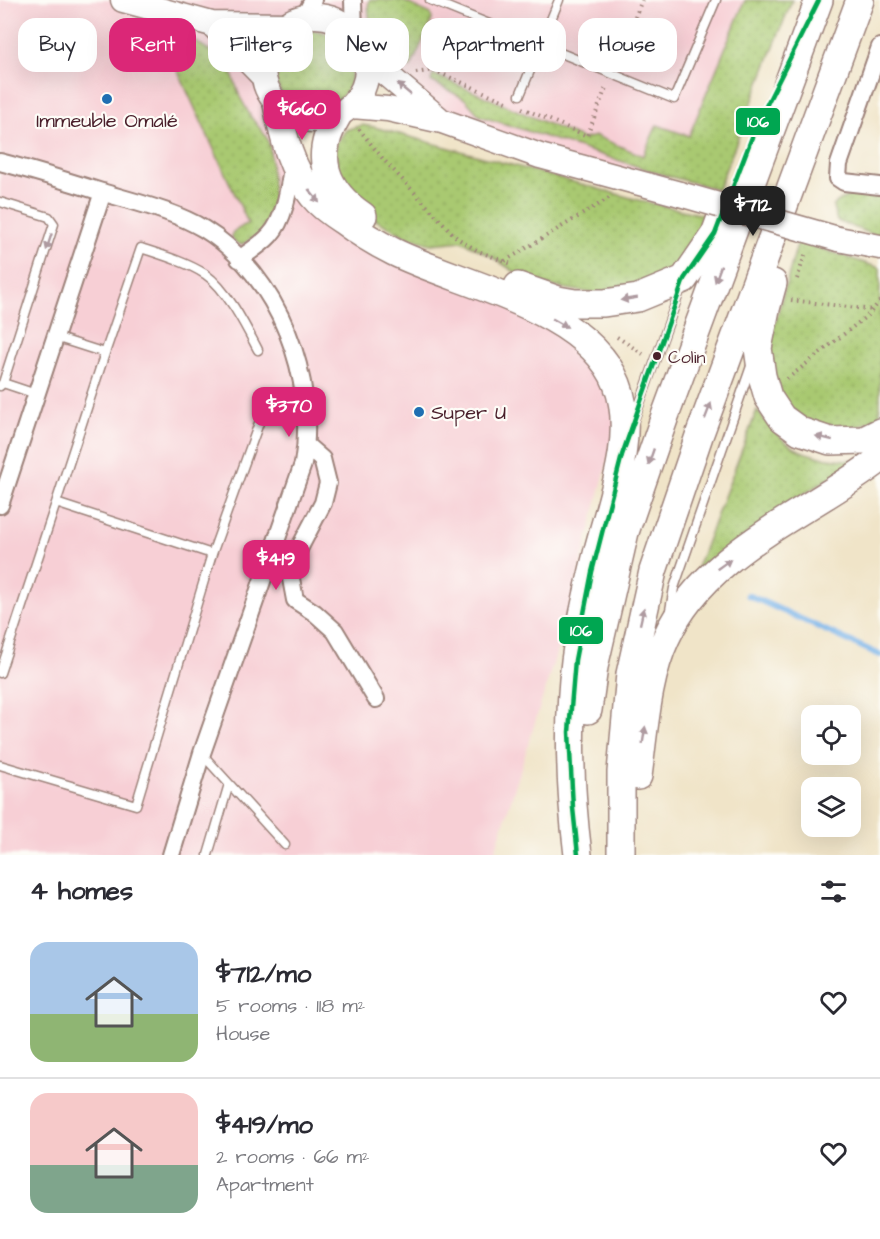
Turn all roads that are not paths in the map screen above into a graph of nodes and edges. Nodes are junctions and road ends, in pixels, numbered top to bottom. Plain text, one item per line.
1 (123, 0) edge
2 (352, 0) edge
3 (430, 0) edge
4 (559, 0) edge
5 (716, 0) edge
6 (860, 0) edge
7 (819, 2) edge
8 (301, 14) edge
9 (265, 18) edge
10 (329, 18) edge
11 (353, 18) edge
12 (474, 18) edge
13 (552, 18) edge
14 (208, 23) edge
15 (849, 32) junction
16 (880, 47) edge
17 (566, 55) edge
18 (259, 72) edge
19 (367, 72) edge
20 (383, 72) edge
21 (530, 72) edge
22 (263, 76) junction
23 (520, 95) dead end
24 (277, 104) junction
25 (350, 117) junction
26 (442, 121) junction
27 (293, 161) junction
28 (0, 162) edge
29 (880, 186) edge
30 (103, 192) junction
31 (0, 202) edge
32 (880, 247) edge
33 (239, 259) junction
34 (684, 279) junction
35 (55, 337) junction
36 (758, 348) junction
37 (258, 350) dead end
38 (105, 353) junction
39 (1, 385) edge
40 (36, 394) junction
41 (259, 423) dead end
42 (880, 432) edge
43 (306, 445) junction
44 (622, 455) junction
45 (880, 459) edge
46 (56, 503) junction
47 (0, 505) edge
48 (212, 554) junction
49 (665, 640) junction
50 (0, 673) edge
51 (376, 699) dead end
52 (202, 753) junction
53 (0, 765) edge
54 (229, 784) junction
55 (285, 845) dead end
56 (628, 854) edge
57 (171, 855) edge
58 (208, 855) edge
59 (578, 855) edge
60 (583, 855) edge

1 - 14 main road
2 - 11 street
3 - 12 lane
4 - 13 lane
5 - 17 lane
6 - 15 highway
7 - 34 highway
7 -> 60 highway
8 - 9 main road
8 - 10 main road
8 - 22 main road
15 - 36 highway
56 -> 15 highway
16 - 29 street
18 - 22 main road
19 - 25 main road
26 -> 20 main road
21 - 23 lane
22 - 24 main road
24 - 25 main road
24 - 27 highway
25 - 26 main road
34 -> 25 highway
26 - 32 main road, bridge
27 - 33 street
27 -> 44 highway
28 - 30 street
30 - 33 street
30 - 35 street
31 -> 39 lane
33 - 43 street
34 - 44 lane
35 - 38 lane
35 - 40 street
42 -> 36 highway
36 - 49 lane
37 - 38 lane
38 - 46 lane
39 - 40 lane
40 - 47 street
41 - 48 lane
43 - 51 street
43 - 52 street
44 - 59 highway
49 -> 45 highway
46 - 48 lane
46 - 50 lane
48 - 53 lane
56 -> 49 highway
52 - 54 lane
52 - 57 street
54 - 55 lane
54 - 58 lane

